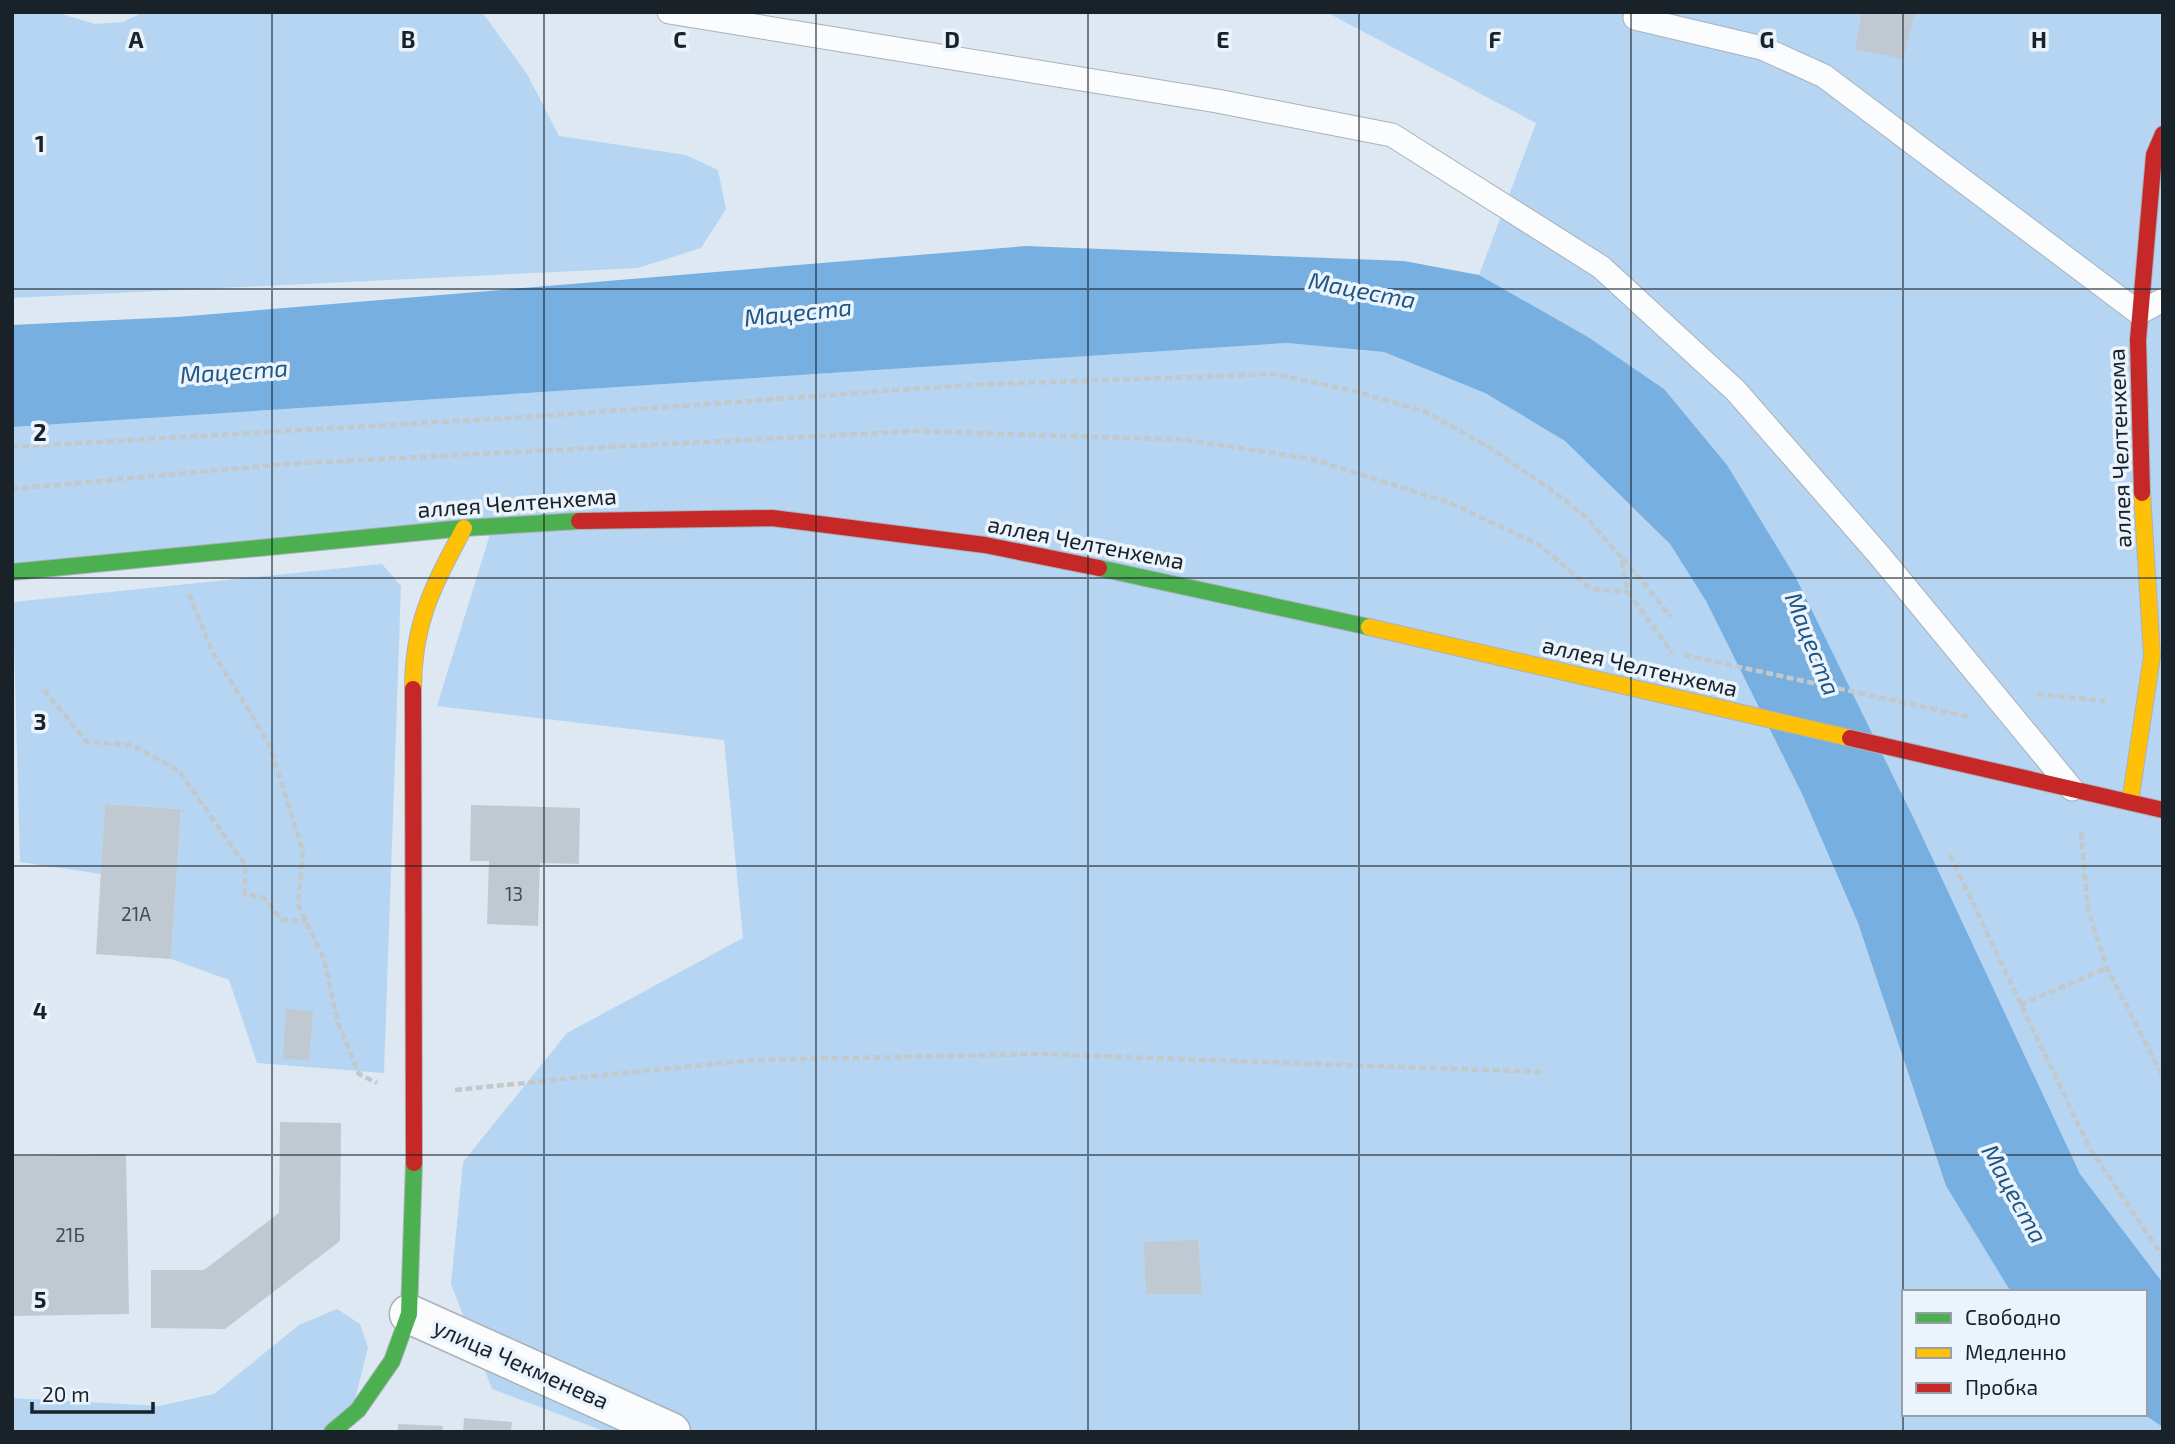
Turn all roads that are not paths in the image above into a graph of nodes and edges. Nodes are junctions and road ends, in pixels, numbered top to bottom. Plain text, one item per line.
1 (669, 12) edge
2 (1635, 18) dead end
3 (2163, 134) edge
4 (2163, 300) edge
5 (2139, 313) junction
6 (464, 528) junction
7 (12, 572) edge
8 (2072, 789) junction
9 (2130, 802) junction
10 (2163, 810) edge
11 (409, 1314) junction
12 (332, 1432) edge
13 (671, 1432) edge

1 - 8 lane
2 - 5 lane
3 - 5 main road, аллея Челтенхема
4 - 5 lane
5 - 9 main road, аллея Челтенхема
6 - 7 main road, аллея Челтенхема
6 - 8 main road, аллея Челтенхема
6 - 11 main road
8 - 9 main road, аллея Челтенхема
9 - 10 main road, аллея Челтенхема
11 - 12 main road
11 - 13 street, улица Чекменева

